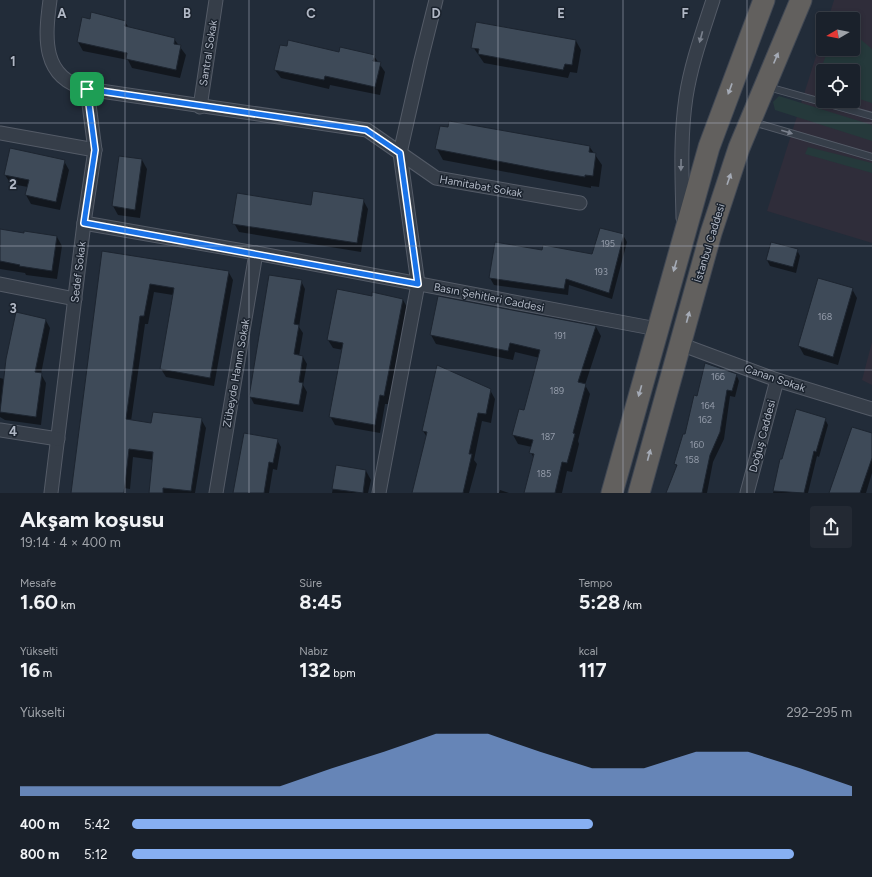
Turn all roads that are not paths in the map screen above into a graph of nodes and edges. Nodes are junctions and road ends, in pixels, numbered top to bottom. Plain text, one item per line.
1 (50, 0) edge
2 (216, 0) edge
3 (436, 0) edge
4 (713, 0) edge
5 (764, 0) edge
6 (801, 0) edge
7 (764, 86) junction
8 (87, 89) junction
9 (200, 106) junction
10 (872, 116) edge
11 (750, 121) junction
12 (0, 133) edge
13 (95, 150) junction
14 (400, 153) junction
15 (872, 157) edge
16 (580, 203) dead end
17 (84, 223) junction
18 (684, 234) junction
19 (256, 253) junction
20 (0, 284) edge
21 (418, 284) junction
22 (75, 299) junction
23 (657, 329) junction
24 (680, 344) junction
25 (777, 380) junction
26 (872, 409) edge
27 (0, 430) edge
28 (58, 438) junction
29 (51, 493) edge
30 (216, 493) edge
31 (379, 493) edge
32 (612, 493) edge
33 (639, 493) edge
34 (746, 493) edge

1 - 8 street
2 - 9 street, Santral Sokak
3 - 14 street
4 -> 18 street
5 -> 18 highway
7 -> 6 highway, İstanbul Caddesi
7 - 10 lane
7 - 11 highway, İstanbul Caddesi
8 - 9 street, Hamitabat Sokak
8 - 13 street, Sedef Sokak
9 - 14 street, Hamitabat Sokak
11 -> 15 lane
24 -> 11 highway, İstanbul Caddesi
12 - 13 street
13 - 17 street, Sedef Sokak
14 - 16 street, Hamitabat Sokak
14 - 21 street
17 - 19 street, Basın Şehitleri Caddesi
17 - 22 street, Sedef Sokak
18 -> 23 highway
19 - 21 street, Basın Şehitleri Caddesi
19 - 30 street, Zübeyde Hanım Sokak
20 - 22 street
21 - 23 street, Basın Şehitleri Caddesi
21 - 31 street
22 - 28 street, Sedef Sokak
23 -> 32 highway
24 - 25 street, Canan Sokak
33 -> 24 highway, İstanbul Caddesi
25 - 26 street, Canan Sokak
25 - 34 street, Doğuş Caddesi
27 - 28 street
28 - 29 street, Sedef Sokak

